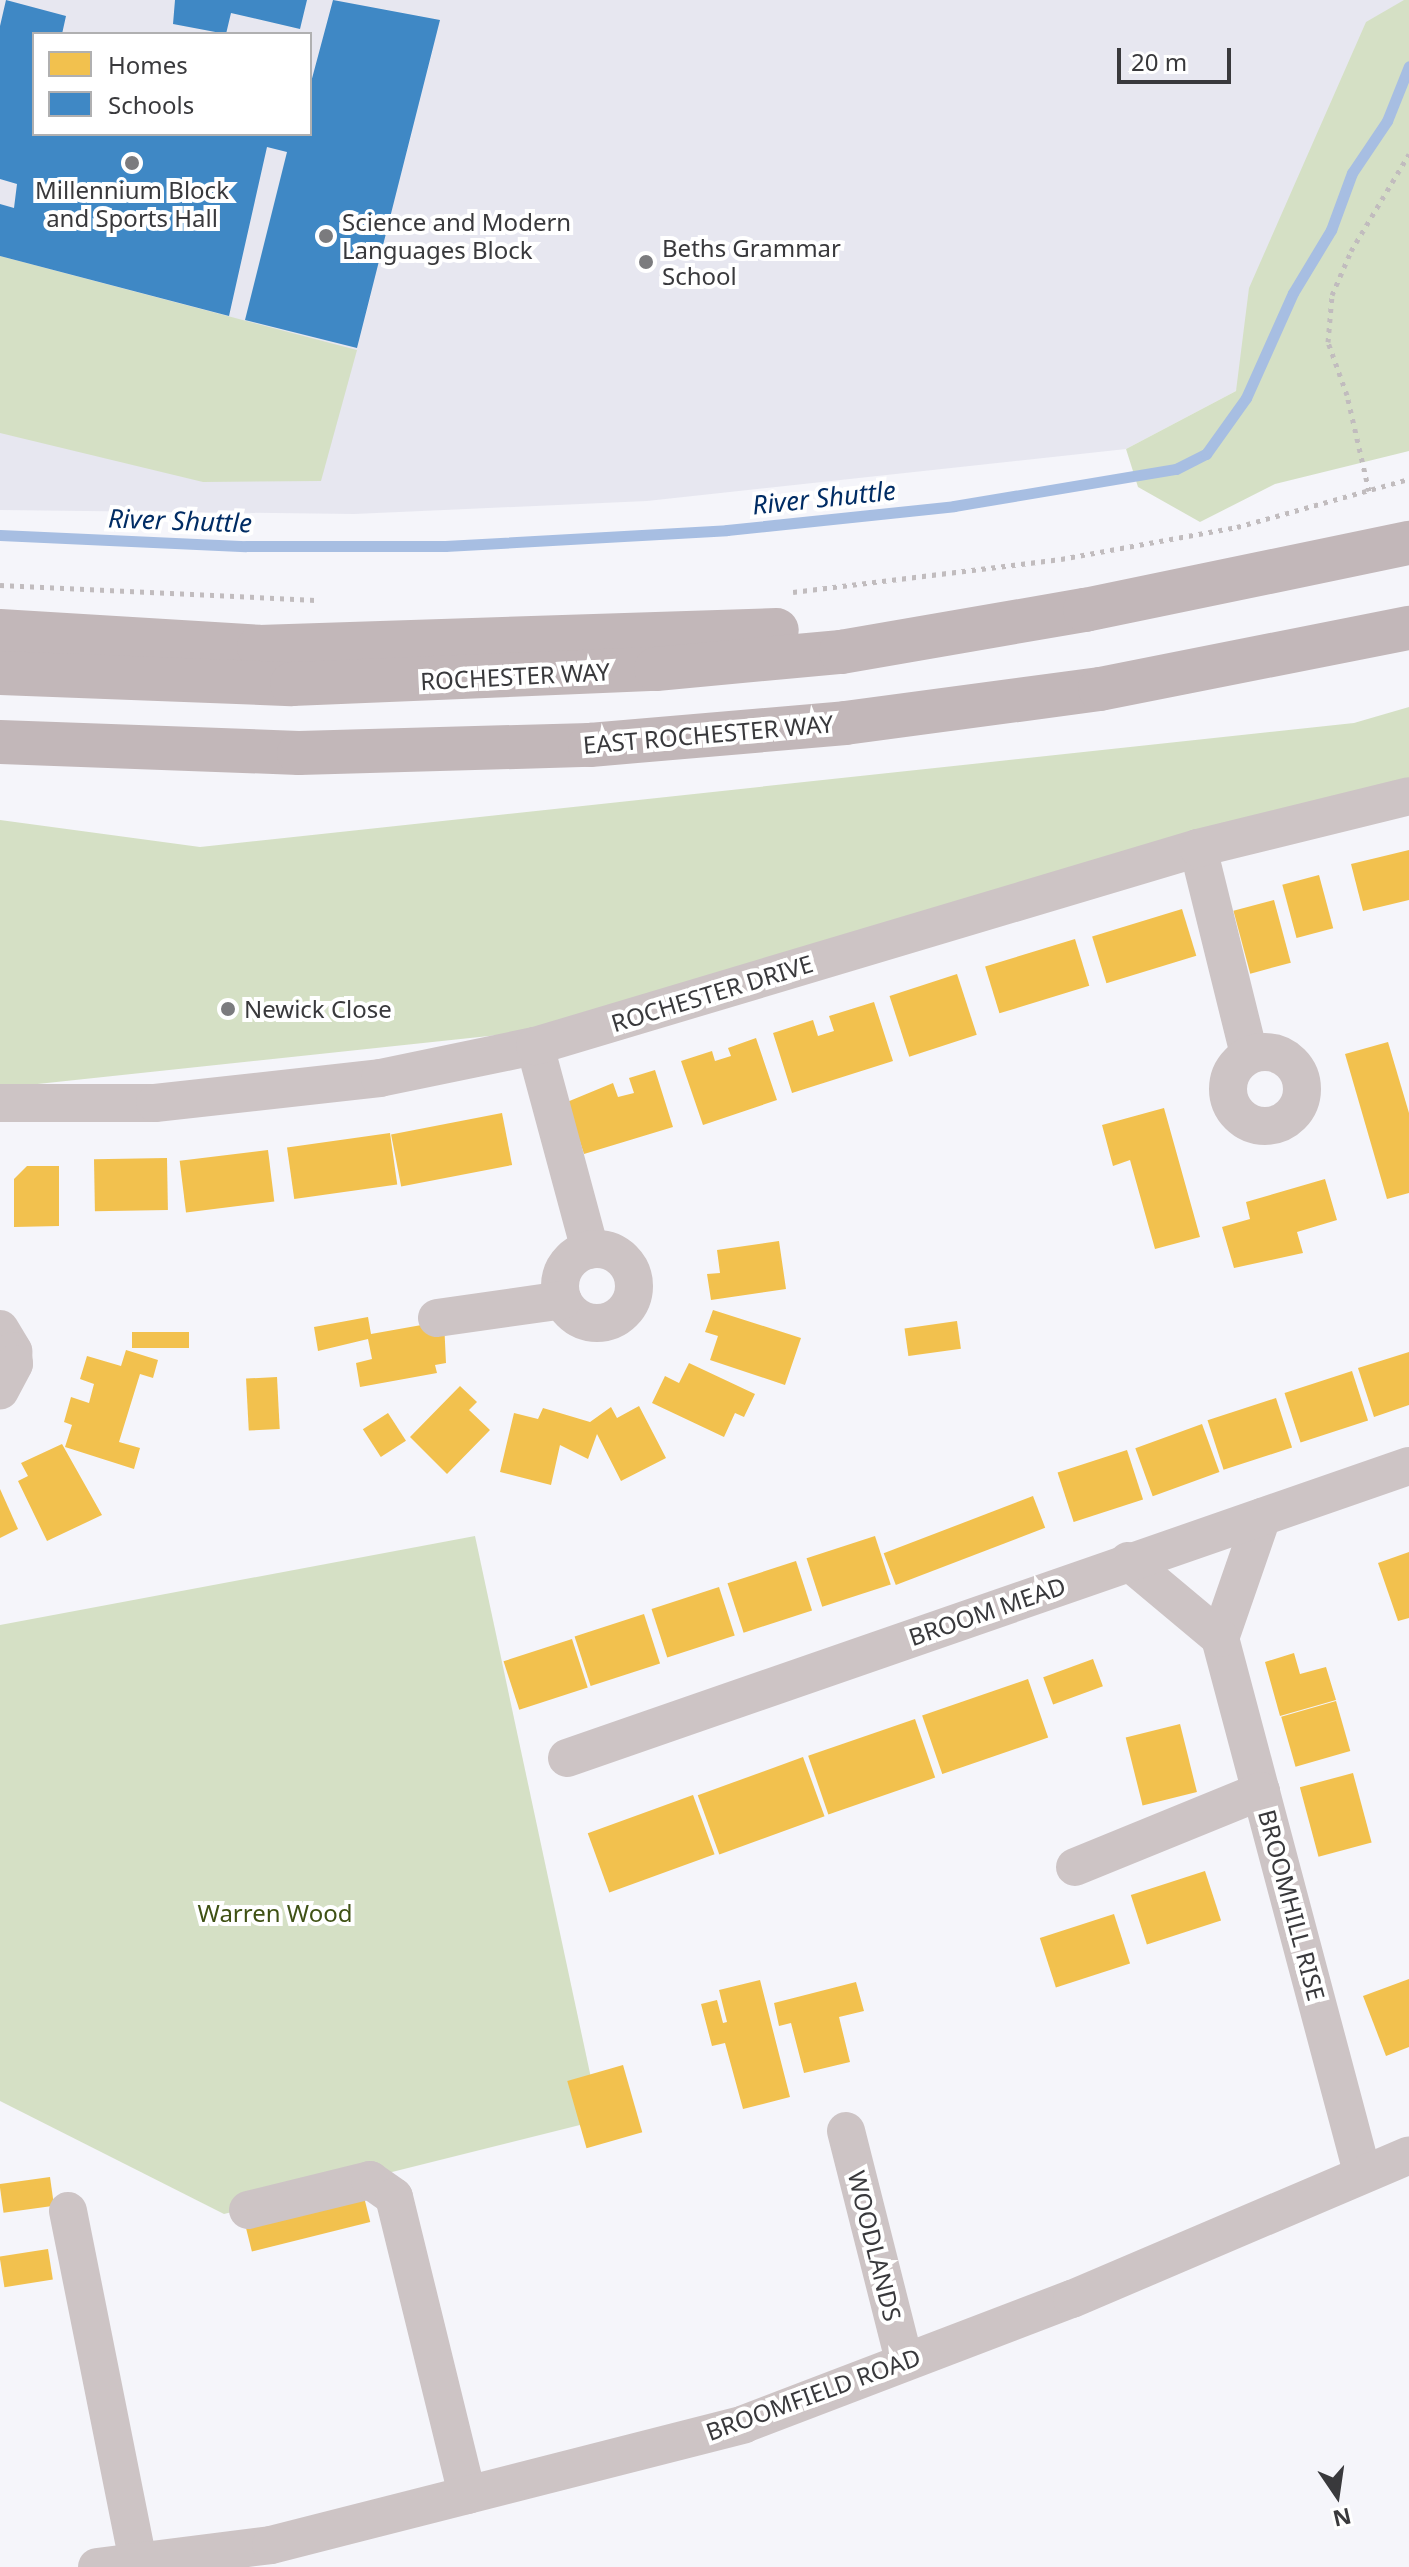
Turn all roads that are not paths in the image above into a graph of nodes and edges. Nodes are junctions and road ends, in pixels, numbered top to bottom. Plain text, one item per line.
1 (1409, 543) edge
2 (1409, 628) edge
3 (1, 642) edge
4 (0, 742) edge
5 (1409, 796) edge
6 (1198, 848) junction
7 (535, 1046) junction
8 (1249, 1054) dead end
9 (0, 1103) edge
10 (590, 1250) junction
11 (563, 1300) junction
12 (437, 1318) dead end
13 (0, 1329) edge
14 (0, 1390) edge
15 (1409, 1466) edge
16 (1262, 1517) junction
17 (1128, 1561) junction
18 (1220, 1638) junction
19 (567, 1758) dead end
20 (1261, 1791) junction
21 (1075, 1867) dead end
22 (846, 2131) dead end
23 (1409, 2155) edge
24 (1362, 2172) junction
25 (248, 2210) dead end
26 (68, 2211) dead end
27 (904, 2361) junction
28 (467, 2495) junction
29 (138, 2562) junction
30 (97, 2567) edge

1 - 3 highway
2 - 4 highway, EAST ROCHESTER WAY
5 - 6 street, ROCHESTER DRIVE
6 - 7 street, ROCHESTER DRIVE
6 - 8 street
7 - 9 street, ROCHESTER DRIVE
7 - 10 street
10 - 11 street
10 - 11 street
11 - 12 street
13 - 14 street
15 - 16 street, BROOM MEAD
16 - 17 street, BROOM MEAD
16 - 18 street
17 - 18 street
17 - 19 street, BROOM MEAD
18 - 20 street, BROOMHILL RISE
20 - 21 street
20 - 24 street, BROOMHILL RISE
22 - 27 street, WOODLANDS
23 - 24 street, BROOMFIELD ROAD
24 - 27 street, BROOMFIELD ROAD
25 - 28 street
26 - 29 street
27 - 28 street, BROOMFIELD ROAD
28 - 29 street, BROOMFIELD ROAD
29 - 30 street, BROOMFIELD ROAD

